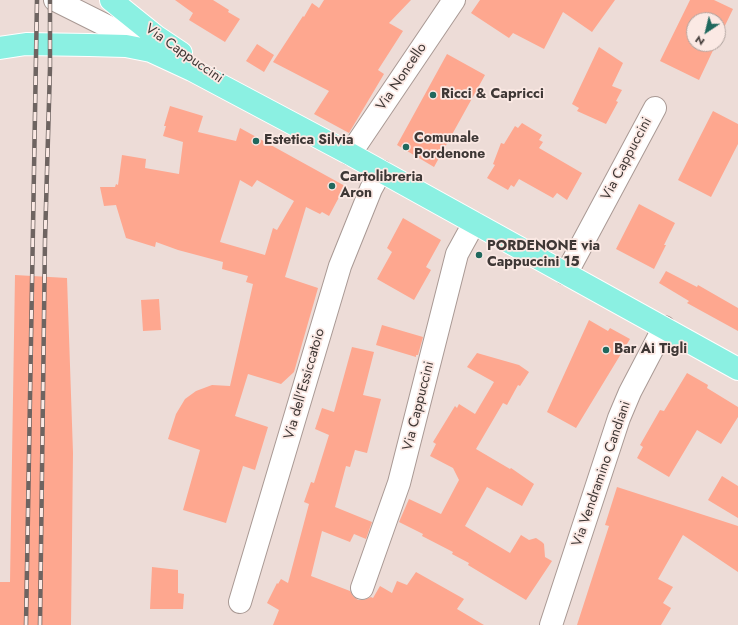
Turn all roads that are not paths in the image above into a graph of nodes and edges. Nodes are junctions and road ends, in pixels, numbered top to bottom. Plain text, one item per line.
1 (55, 0) edge
2 (111, 0) edge
3 (454, 0) edge
4 (0, 48) edge
5 (151, 51) junction
6 (259, 105) junction
7 (655, 108) dead end
8 (350, 154) junction
9 (381, 172) junction
10 (474, 223) junction
11 (566, 274) junction
12 (664, 327) junction
13 (738, 369) edge
14 (362, 588) dead end
15 (240, 602) dead end
16 (551, 625) edge

1 - 5 street, Via Cappuccini
2 - 6 main road, Via Cappuccini
3 - 8 street, Via Noncello
4 - 5 main road, Via Cappuccini
5 - 6 main road, Via Cappuccini
6 - 8 main road, Via Cappuccini
7 - 11 street, Via Cappuccini
8 - 9 main road, Via Cappuccini
9 - 10 main road, Via Cappuccini
9 - 15 street, Via dell'Essiccatoio
10 - 11 main road, Via Cappuccini
10 - 14 street, Via Cappuccini
11 - 12 main road, Via Cappuccini
12 - 13 main road, Via Cappuccini
12 - 16 street, Via Vendramino Candiani

